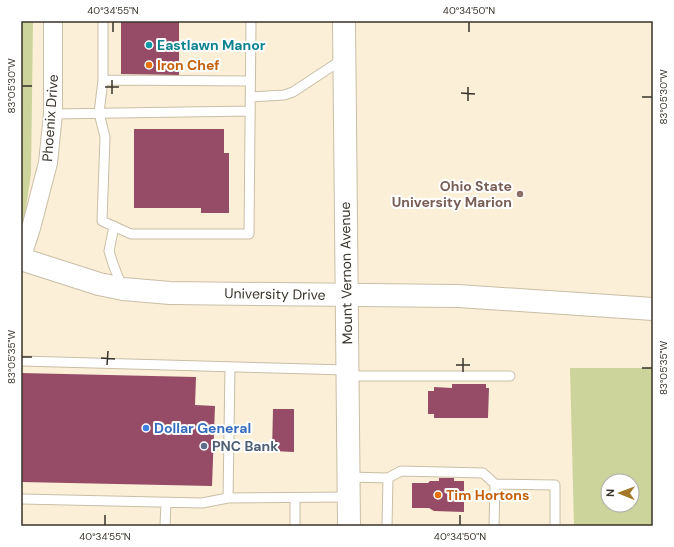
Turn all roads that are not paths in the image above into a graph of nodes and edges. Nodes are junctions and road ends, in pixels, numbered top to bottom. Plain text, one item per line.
1 (53, 21) edge
2 (103, 21) edge
3 (251, 21) edge
4 (344, 21) edge
5 (344, 58) junction
6 (103, 80) junction
7 (250, 81) junction
8 (250, 97) junction
9 (250, 111) junction
10 (99, 113) junction
11 (53, 114) junction
12 (114, 226) junction
13 (21, 259) edge
14 (123, 288) junction
15 (347, 295) junction
16 (653, 309) edge
17 (21, 361) edge
18 (230, 366) junction
19 (347, 373) junction
20 (510, 376) dead end
21 (388, 478) junction
22 (495, 484) junction
23 (348, 487) junction
24 (228, 498) junction
25 (295, 498) junction
26 (21, 499) edge
27 (166, 502) junction
28 (165, 526) edge
29 (296, 526) edge
30 (348, 526) edge
31 (387, 526) edge
32 (494, 526) edge
33 (555, 526) edge

1 - 11 street, Phoenix Drive
2 - 6 lane
3 - 7 lane
4 - 5 street, Mount Vernon Avenue
5 - 8 lane
5 - 15 street, Mount Vernon Avenue
6 - 7 lane
6 - 10 lane
7 - 8 lane
8 - 9 lane
9 - 10 lane
9 - 12 lane
10 - 11 lane
10 - 12 lane
11 - 13 street, Phoenix Drive
12 - 14 lane
13 - 14 street, University Drive
14 - 15 street, University Drive
15 - 16 street, University Drive
15 - 19 street, Mount Vernon Avenue
17 - 18 lane
18 - 19 lane
18 - 24 lane
19 - 20 lane
19 - 23 street, Mount Vernon Avenue
21 - 22 lane
21 - 23 lane
21 - 31 lane
22 - 32 lane
22 - 33 lane
23 - 25 lane
23 - 30 street, Mount Vernon Avenue
24 - 25 lane
24 - 27 lane
25 - 29 lane
26 - 27 lane
27 - 28 lane

